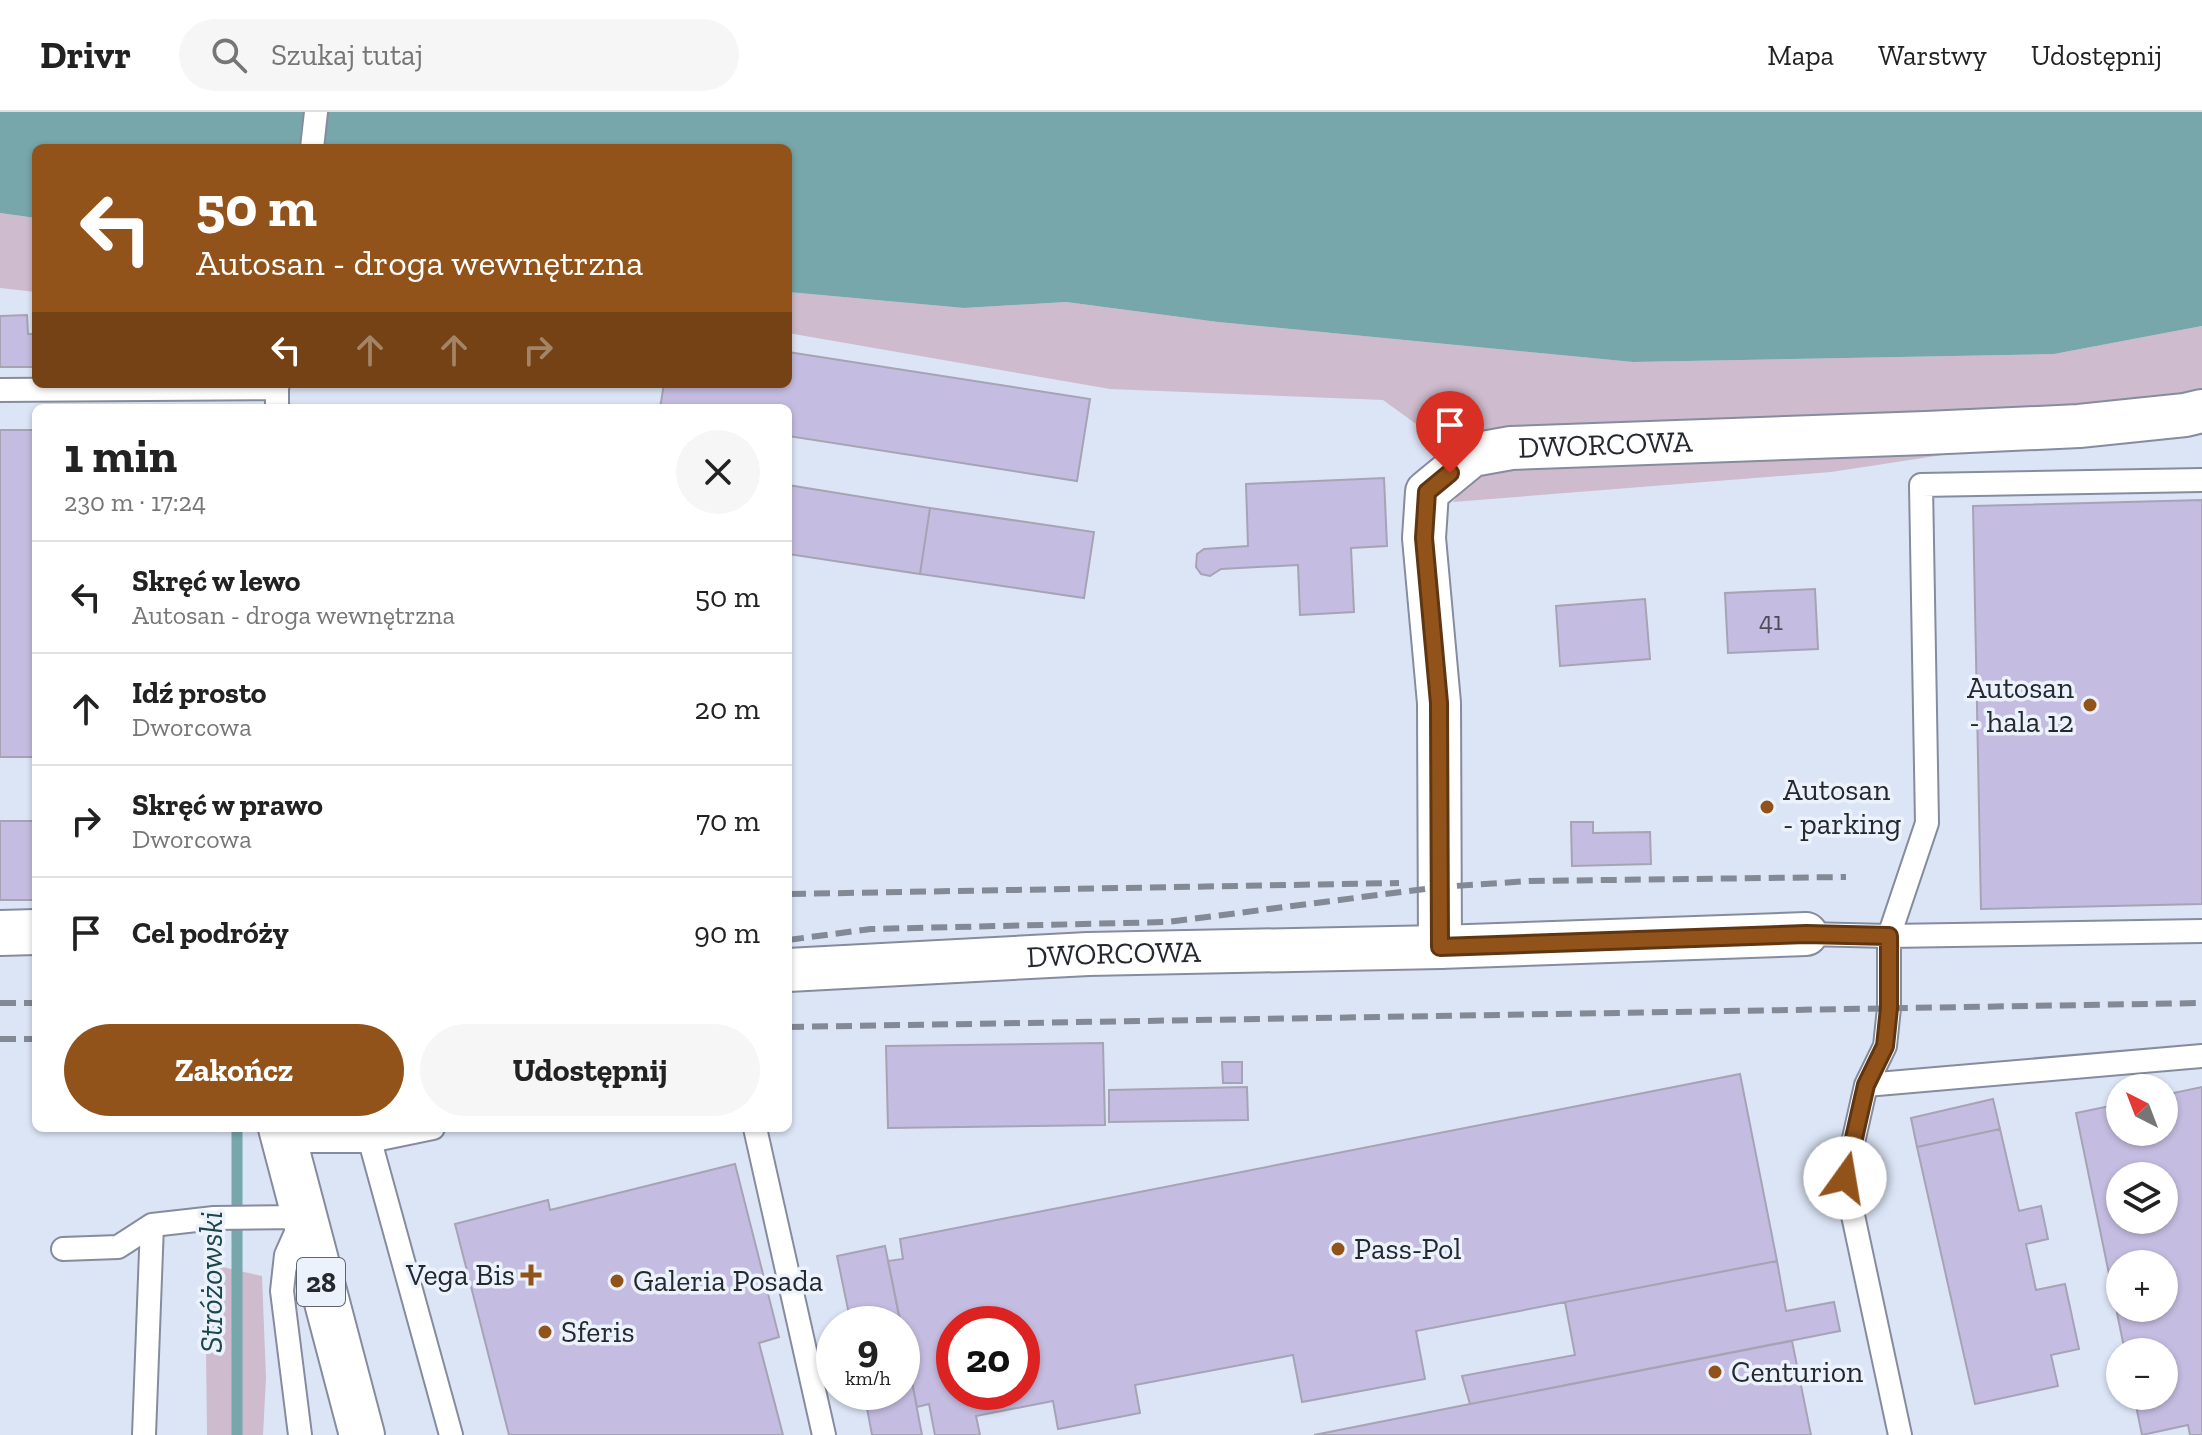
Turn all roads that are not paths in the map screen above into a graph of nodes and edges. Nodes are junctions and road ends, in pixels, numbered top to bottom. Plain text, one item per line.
1 (316, 112) edge
2 (312, 144) edge
3 (0, 390) edge
4 (277, 393) edge
5 (2202, 411) edge
6 (2202, 480) edge
7 (2202, 931) edge
8 (32, 932) edge
9 (0, 933) edge
10 (1806, 934) joint
11 (1889, 936) junction
12 (1440, 947) junction
13 (792, 970) edge
14 (2202, 1056) edge
15 (1866, 1085) junction
16 (414, 1132) edge
17 (756, 1132) edge
18 (283, 1134) edge
19 (370, 1141) junction
20 (303, 1217) junction
21 (152, 1225) junction
22 (63, 1249) dead end
23 (144, 1435) edge
24 (300, 1435) edge
25 (362, 1435) edge
26 (451, 1435) edge
27 (824, 1435) edge
28 (1900, 1435) edge

1 - 2 lane
3 - 4 lane
5 - 12 street, DWORCOWA
6 - 11 lane
7 - 11 lane
8 - 9 main road
10 - 11 lane
10 - 12 street, DWORCOWA
11 - 15 lane
12 - 13 street, DWORCOWA
14 - 15 lane
15 - 28 lane
16 - 19 lane
17 - 27 lane
18 - 19 lane
18 - 20 main road, 28
19 - 26 lane
20 - 21 lane
20 - 24 lane
20 - 25 main road, 28
21 - 22 lane
21 - 23 lane

